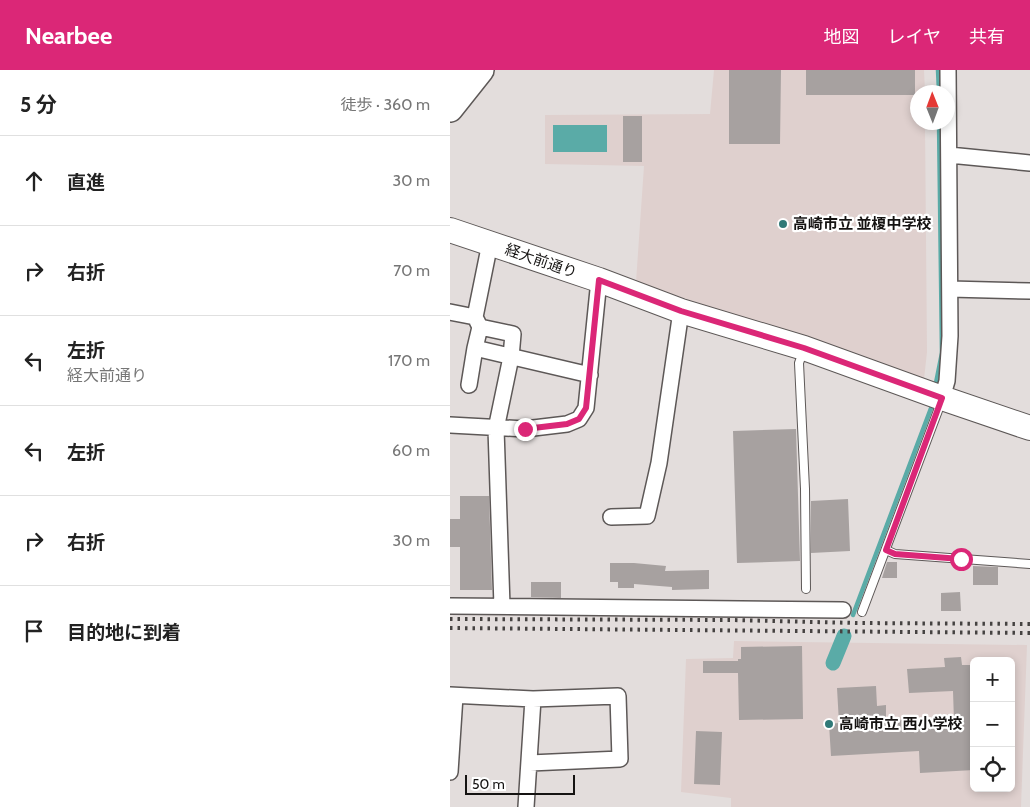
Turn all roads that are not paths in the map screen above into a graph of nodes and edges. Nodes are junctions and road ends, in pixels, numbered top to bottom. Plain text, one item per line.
1 (458, 70) edge
2 (481, 70) edge
3 (948, 70) edge
4 (450, 80) edge
5 (450, 109) edge
6 (949, 155) junction
7 (1030, 163) edge
8 (450, 230) edge
9 (490, 243) junction
10 (599, 280) junction
11 (950, 288) junction
12 (1030, 291) edge
13 (681, 311) junction
14 (450, 312) edge
15 (477, 322) junction
16 (475, 348) junction
17 (804, 348) junction
18 (510, 357) junction
19 (590, 375) junction
20 (469, 385) dead end
21 (942, 398) junction
22 (450, 425) edge
23 (1030, 428) edge
24 (496, 429) junction
25 (611, 518) dead end
26 (886, 550) junction
27 (1030, 564) edge
28 (806, 589) dead end
29 (450, 606) edge
30 (502, 606) junction
31 (843, 610) dead end
32 (862, 612) dead end
33 (453, 696) edge
34 (533, 699) junction
35 (530, 763) junction
36 (450, 772) edge
37 (526, 807) edge

1 - 4 highway
2 - 5 highway
3 - 6 street
6 - 7 street
6 - 11 street
8 - 9 main road, 経大前通り
9 - 10 main road, 経大前通り
9 - 15 street
10 - 13 main road, 経大前通り
10 - 19 street
11 - 12 street
11 - 21 street
13 - 17 main road, 経大前通り
13 - 25 street
14 - 15 street
15 - 16 street
15 - 18 street
16 - 18 street
16 - 20 street
17 - 21 main road, 経大前通り
17 - 28 lane
18 - 19 street
18 - 24 street
19 - 24 street
21 - 23 main road, 経大前通り
21 - 26 lane
22 - 24 street
24 - 30 street
26 - 27 lane
26 - 32 lane
29 - 30 street
30 - 31 street
33 - 34 street
33 - 36 street
34 - 35 street
34 - 35 street
35 - 37 street

